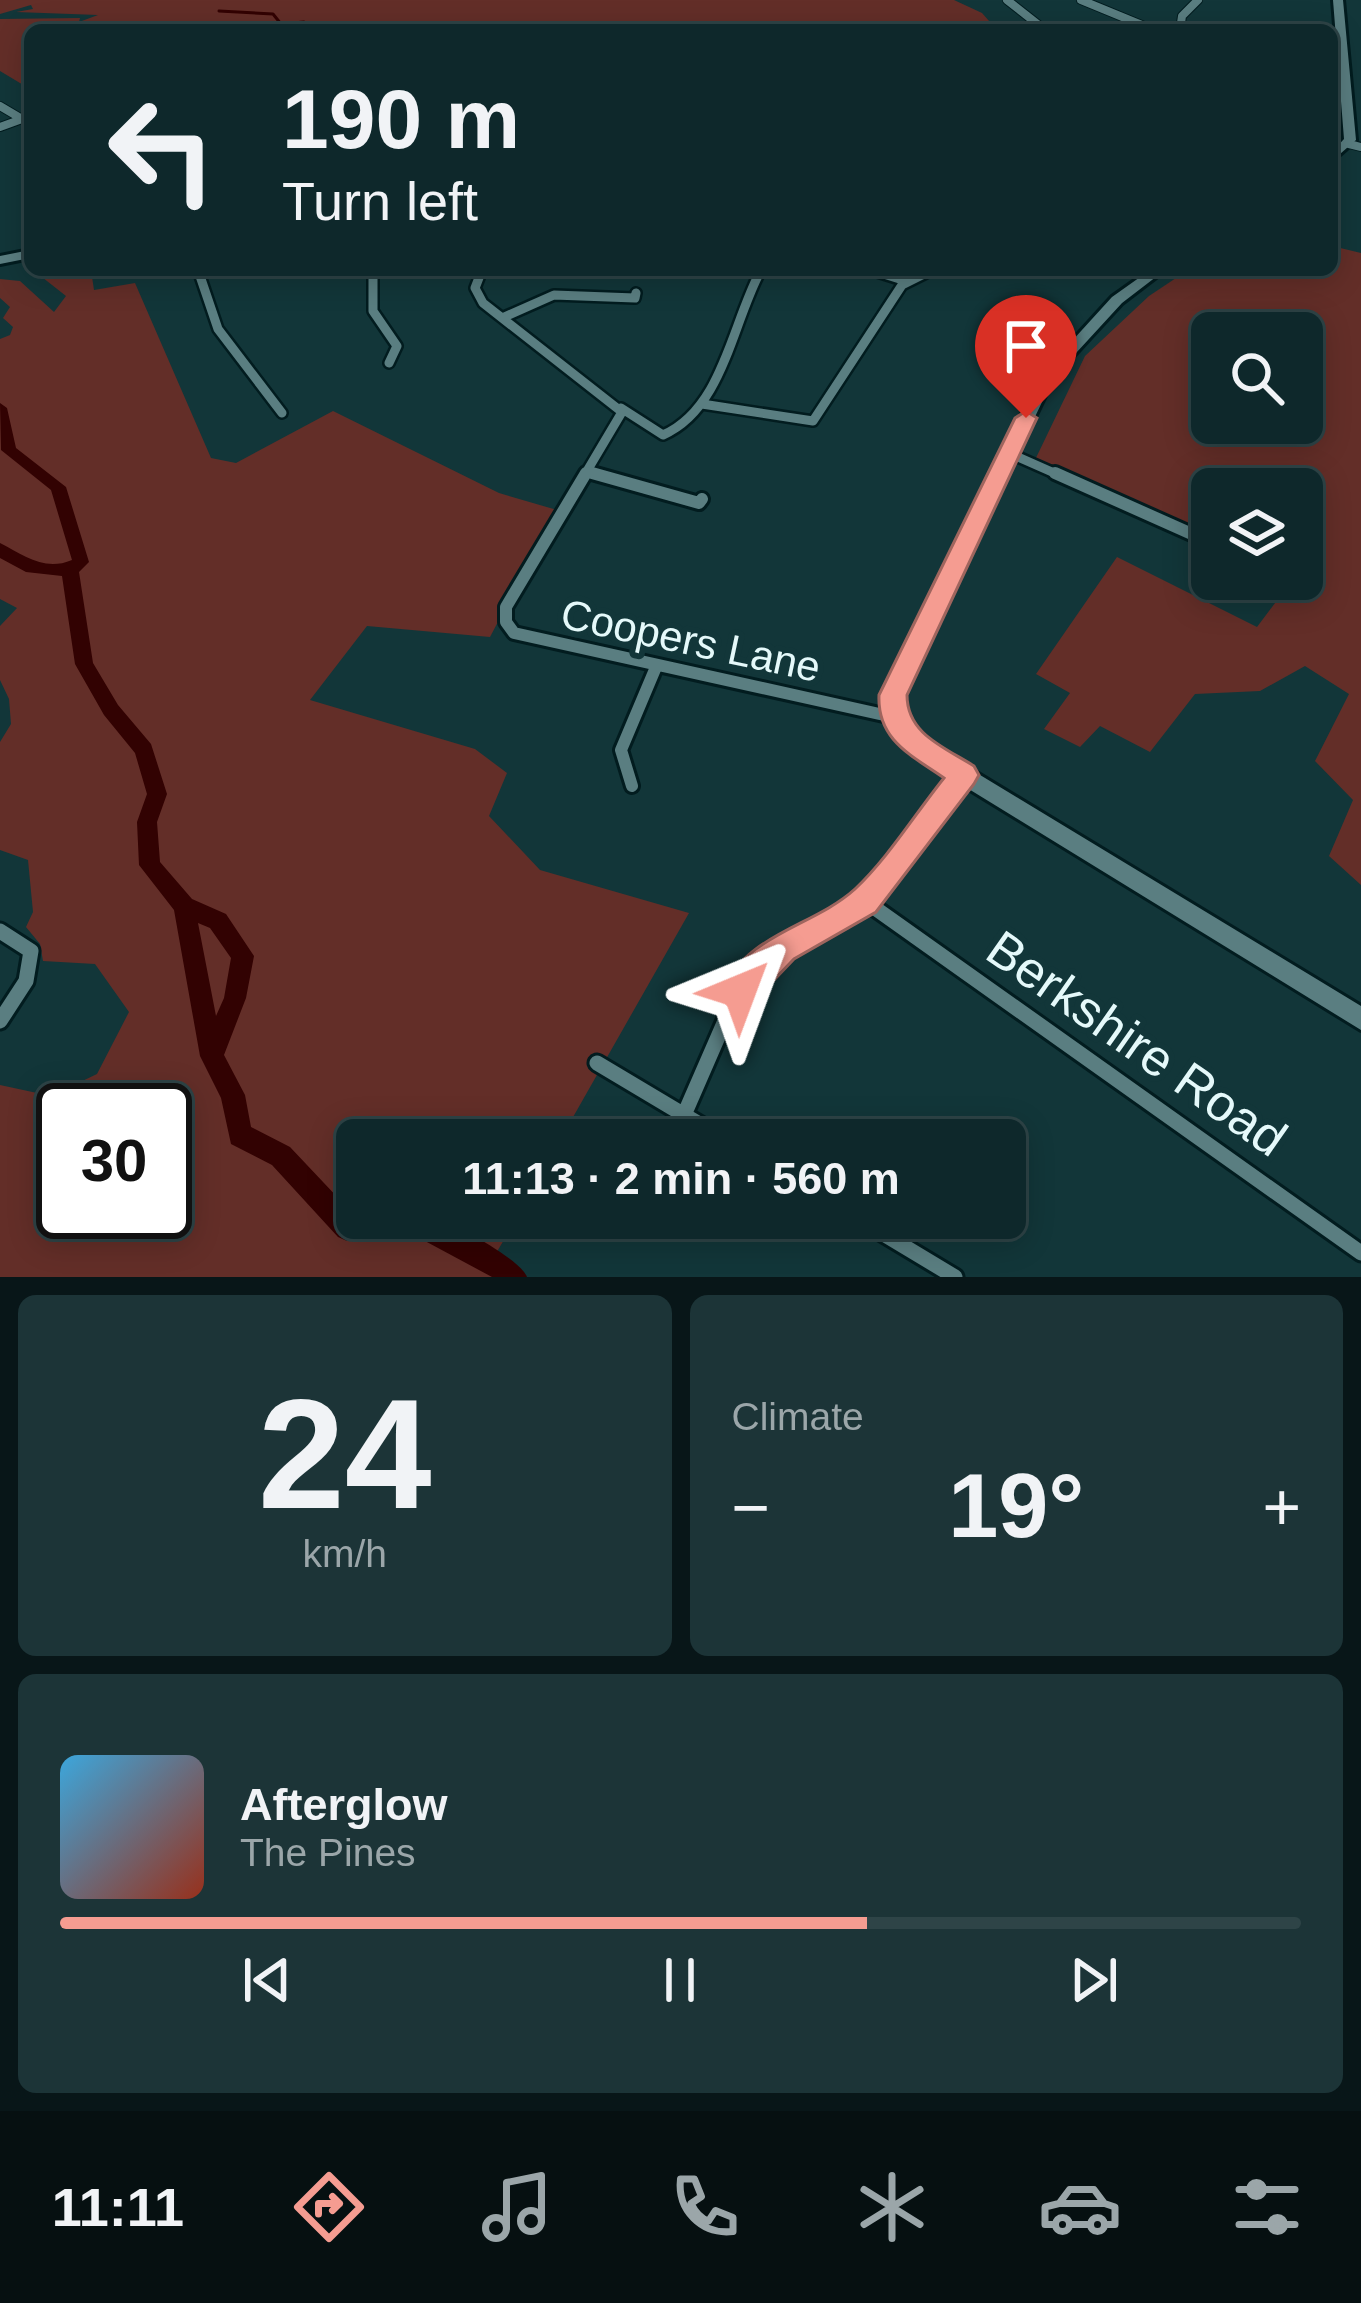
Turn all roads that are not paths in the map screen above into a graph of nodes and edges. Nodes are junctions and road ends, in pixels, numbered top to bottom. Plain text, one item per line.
1 (1006, 0) edge
2 (1081, 0) edge
3 (1198, 0) edge
4 (1037, 24) edge
5 (1139, 24) edge
6 (1181, 24) edge
7 (1338, 57) edge
8 (0, 106) edge
9 (0, 127) edge
10 (1343, 151) edge
11 (199, 276) edge
12 (372, 276) edge
13 (480, 276) edge
14 (758, 276) edge
15 (891, 276) edge
16 (918, 276) edge
17 (1151, 276) edge
18 (907, 281) junction
19 (636, 293) dead end
20 (502, 318) junction
21 (389, 363) dead end
22 (702, 404) junction
23 (621, 409) junction
24 (282, 413) dead end
25 (1010, 453) junction
26 (587, 472) junction
27 (701, 499) dead end
28 (1191, 534) edge
29 (656, 667) junction
30 (893, 717) junction
31 (964, 775) junction
32 (632, 786) dead end
33 (865, 901) junction
34 (0, 931) edge
35 (1361, 1019) edge
36 (0, 1021) edge
37 (597, 1063) dead end
38 (684, 1115) junction
39 (691, 1119) edge
40 (892, 1239) edge
41 (1361, 1253) edge
42 (956, 1277) edge

1 - 4 street
2 - 5 street
3 - 6 street
7 - 10 street
8 - 9 street
11 - 24 street
12 - 21 street
13 - 20 street
14 - 22 street
15 - 18 street
16 - 18 street
17 - 25 street
18 - 22 street
19 - 20 street
20 - 23 street
22 - 23 street
23 - 26 street, Coopers Lane
25 - 28 street
25 - 30 street
26 - 27 street
26 - 29 street, Coopers Lane
29 - 30 street, Coopers Lane
29 - 32 street
30 - 31 street
31 - 33 street
31 - 35 street
33 - 38 street
33 - 41 street, Berkshire Road
34 - 36 street
37 - 38 street
38 - 39 street
40 - 42 street

